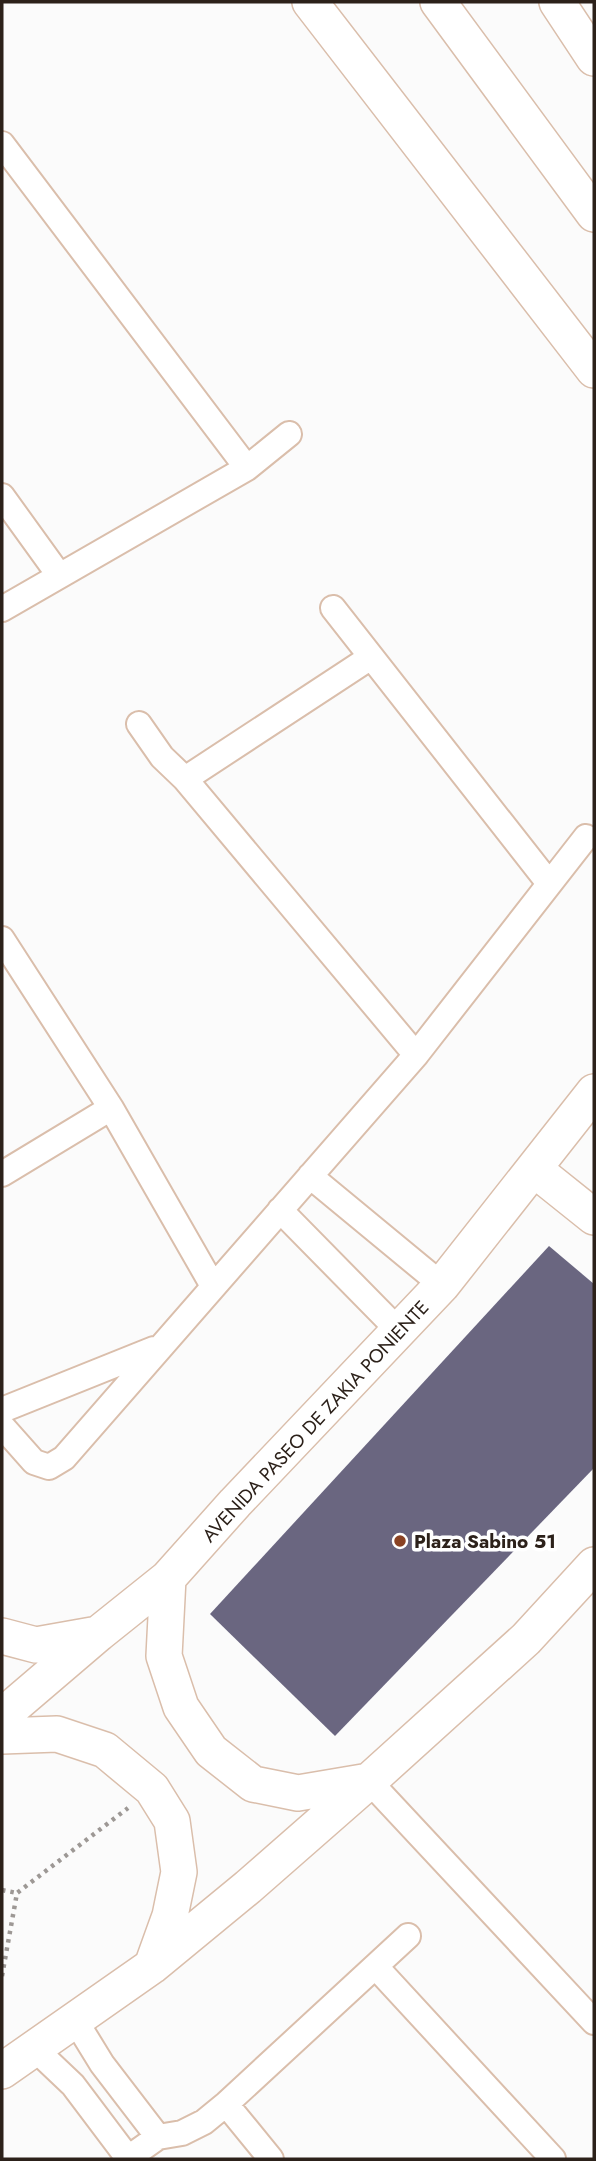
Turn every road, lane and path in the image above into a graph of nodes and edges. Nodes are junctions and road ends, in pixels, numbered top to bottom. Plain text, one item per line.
1 (310, 2) edge
2 (340, 2) edge
3 (438, 2) edge
4 (557, 2) edge
5 (573, 2) edge
6 (594, 24) edge
7 (594, 58) edge
8 (2, 144) edge
9 (594, 214) edge
10 (540, 298) junction
11 (594, 370) edge
12 (289, 434) dead end
13 (247, 468) junction
14 (2, 496) edge
15 (59, 575) junction
16 (333, 608) dead end
17 (2, 609) edge
18 (371, 657) junction
19 (139, 724) dead end
20 (185, 779) junction
21 (586, 837) dead end
22 (548, 882) junction
23 (2, 939) edge
24 (416, 1055) junction
25 (594, 1092) edge
26 (111, 1108) junction
27 (534, 1169) junction
28 (2, 1174) edge
29 (310, 1176) junction
30 (280, 1210) junction
31 (594, 1217) edge
32 (213, 1286) junction
33 (442, 1286) junction
34 (399, 1331) junction
35 (159, 1348) junction
36 (2, 1410) edge
37 (2, 1426) edge
38 (594, 1565) edge
39 (168, 1577) junction
40 (98, 1634) junction
41 (2, 1636) edge
42 (2, 1716) edge
43 (2, 1736) edge
44 (369, 1782) junction
45 (152, 1789) junction
46 (2, 1890) edge
47 (17, 1893) junction
48 (408, 1936) dead end
49 (152, 1966) junction
50 (376, 1967) junction
51 (2, 1976) edge
52 (75, 2020) junction
53 (594, 2022) edge
54 (34, 2048) junction
55 (2, 2071) edge
56 (226, 2104) junction
57 (158, 2137) junction
58 (128, 2159) edge
59 (271, 2159) edge
60 (552, 2159) edge

1 - 10 street
2 - 10 street
3 - 9 street
4 - 7 street
5 - 6 street
8 - 13 street
10 - 11 street
12 - 13 street
13 - 15 street
14 - 15 street
15 - 17 street
16 - 18 street
18 - 20 street
18 - 22 street
19 - 20 street
20 - 24 street
21 - 22 street
22 - 24 street
23 - 26 street
24 - 29 street
25 - 27 street, AVENIDA PASEO DE ZAKIA PONIENTE
26 - 28 street
26 - 32 street
27 - 31 street
27 - 33 street, AVENIDA PASEO DE ZAKIA PONIENTE
29 - 30 street
29 - 33 street
30 - 32 street
30 - 34 street
32 - 35 street
33 - 34 street, AVENIDA PASEO DE ZAKIA PONIENTE
34 - 39 street, AVENIDA PASEO DE ZAKIA PONIENTE
35 - 36 street
35 - 37 street
38 - 44 street
39 - 40 street, AVENIDA PASEO DE ZAKIA PONIENTE
39 - 44 street
40 - 41 street
40 - 42 street, AVENIDA PASEO DE ZAKIA PONIENTE
43 - 45 street
44 - 49 street
44 - 53 street
45 - 47 path
45 - 49 street
46 - 47 path
47 - 51 path
48 - 50 street
49 - 52 street
50 - 56 street
50 - 60 street
52 - 54 street
52 - 57 street
54 - 55 street
54 - 58 street
56 - 57 street
56 - 59 street
57 - 58 street

